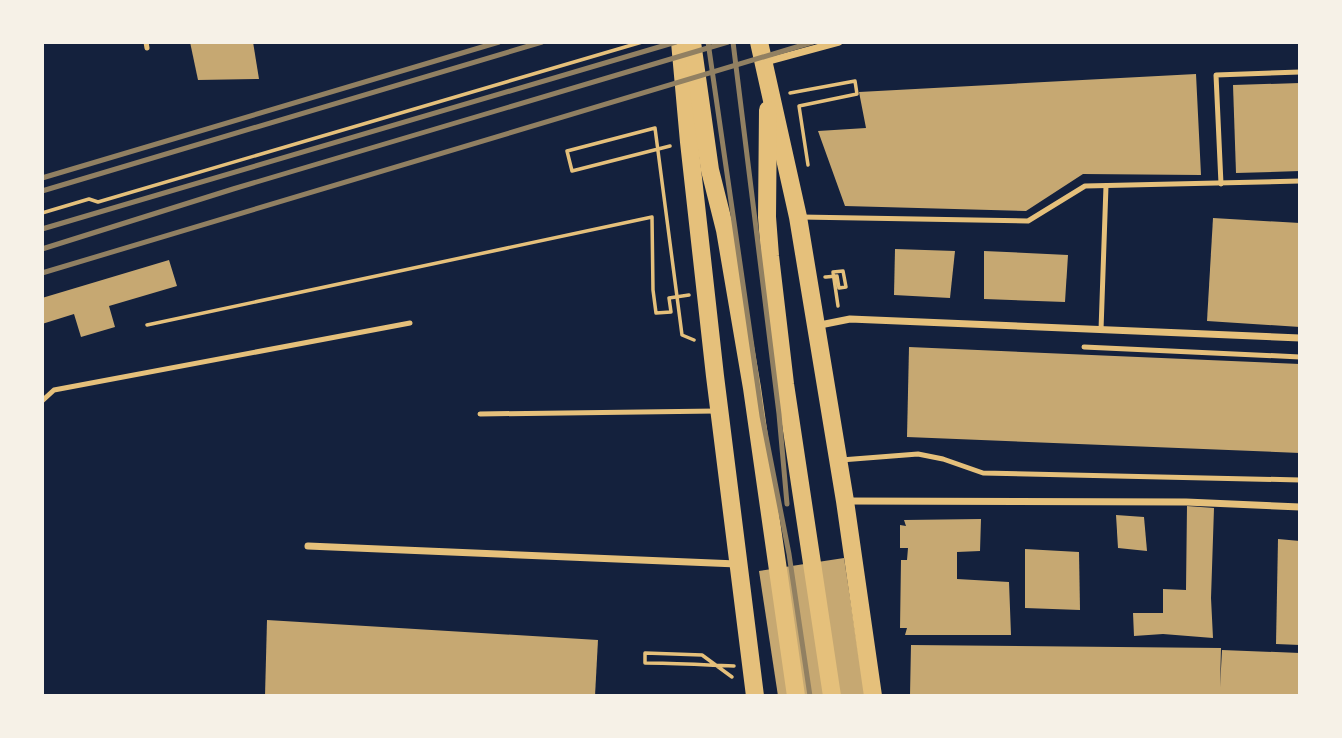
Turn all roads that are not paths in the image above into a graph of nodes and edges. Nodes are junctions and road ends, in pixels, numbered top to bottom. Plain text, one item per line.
1 (680, 42) edge
2 (692, 42) edge
3 (759, 42) edge
4 (839, 42) edge
5 (764, 63) junction
6 (1300, 72) edge
7 (771, 89) junction
8 (1300, 181) edge
9 (1221, 184) junction
10 (1106, 186) junction
11 (798, 217) junction
12 (410, 323) dead end
13 (814, 326) junction
14 (1101, 330) junction
15 (1300, 338) edge
16 (1084, 347) dead end
17 (1300, 357) edge
18 (42, 401) edge
19 (720, 411) junction
20 (480, 414) dead end
21 (838, 461) junction
22 (1300, 480) edge
23 (845, 501) junction
24 (1300, 507) edge
25 (308, 546) dead end
26 (737, 564) junction
27 (755, 696) edge
28 (796, 696) edge
29 (832, 696) edge
30 (873, 696) edge

1 - 19 main road
2 - 28 main road
3 - 5 main road
4 - 5 street
5 - 7 main road
6 - 9 lane
7 - 11 main road
7 - 29 main road
8 - 9 lane
9 - 10 lane
10 - 11 lane
10 - 14 lane
11 - 13 main road
12 - 18 lane
13 - 14 street
13 - 21 main road
14 - 15 street
16 - 17 lane
19 - 20 lane
19 - 26 main road
21 - 22 lane
21 - 23 main road
23 - 24 street
23 - 30 main road
25 - 26 street
26 - 27 main road

